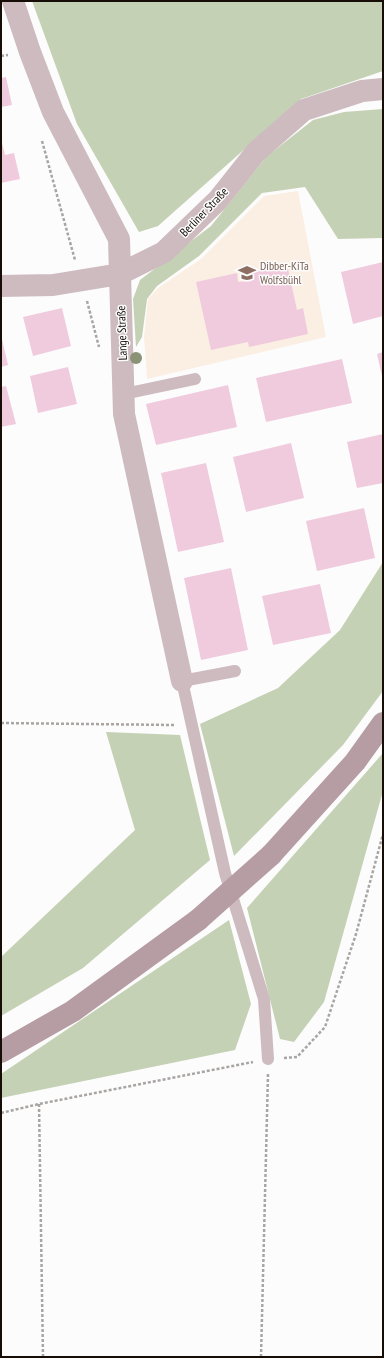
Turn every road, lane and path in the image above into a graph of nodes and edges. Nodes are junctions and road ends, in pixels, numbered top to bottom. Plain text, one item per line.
1 (13, 1) edge
2 (383, 89) edge
3 (41, 137) dead end
4 (120, 274) junction
5 (81, 281) junction
6 (1, 286) edge
7 (101, 354) dead end
8 (195, 379) dead end
9 (124, 394) junction
10 (235, 670) dead end
11 (182, 681) junction
12 (1, 723) edge
13 (383, 723) edge
14 (191, 725) junction
15 (383, 834) edge
16 (1, 1052) edge
17 (268, 1059) junction
18 (39, 1104) junction
19 (1, 1113) edge
20 (43, 1357) edge
21 (261, 1357) edge

1 - 4 street, Lange Straße
2 - 4 street, Berliner Straße
3 - 5 path
4 - 5 street, Berliner Straße
4 - 9 street, Lange Straße
5 - 6 street, Berliner Straße
5 - 7 path
8 - 9 lane
9 - 11 street, Lange Straße
10 - 11 lane
11 - 14 lane
12 - 14 path
13 - 16 main road, bridge
14 - 17 lane
15 - 17 path
17 - 18 path
17 - 21 path
18 - 19 path
18 - 20 path

